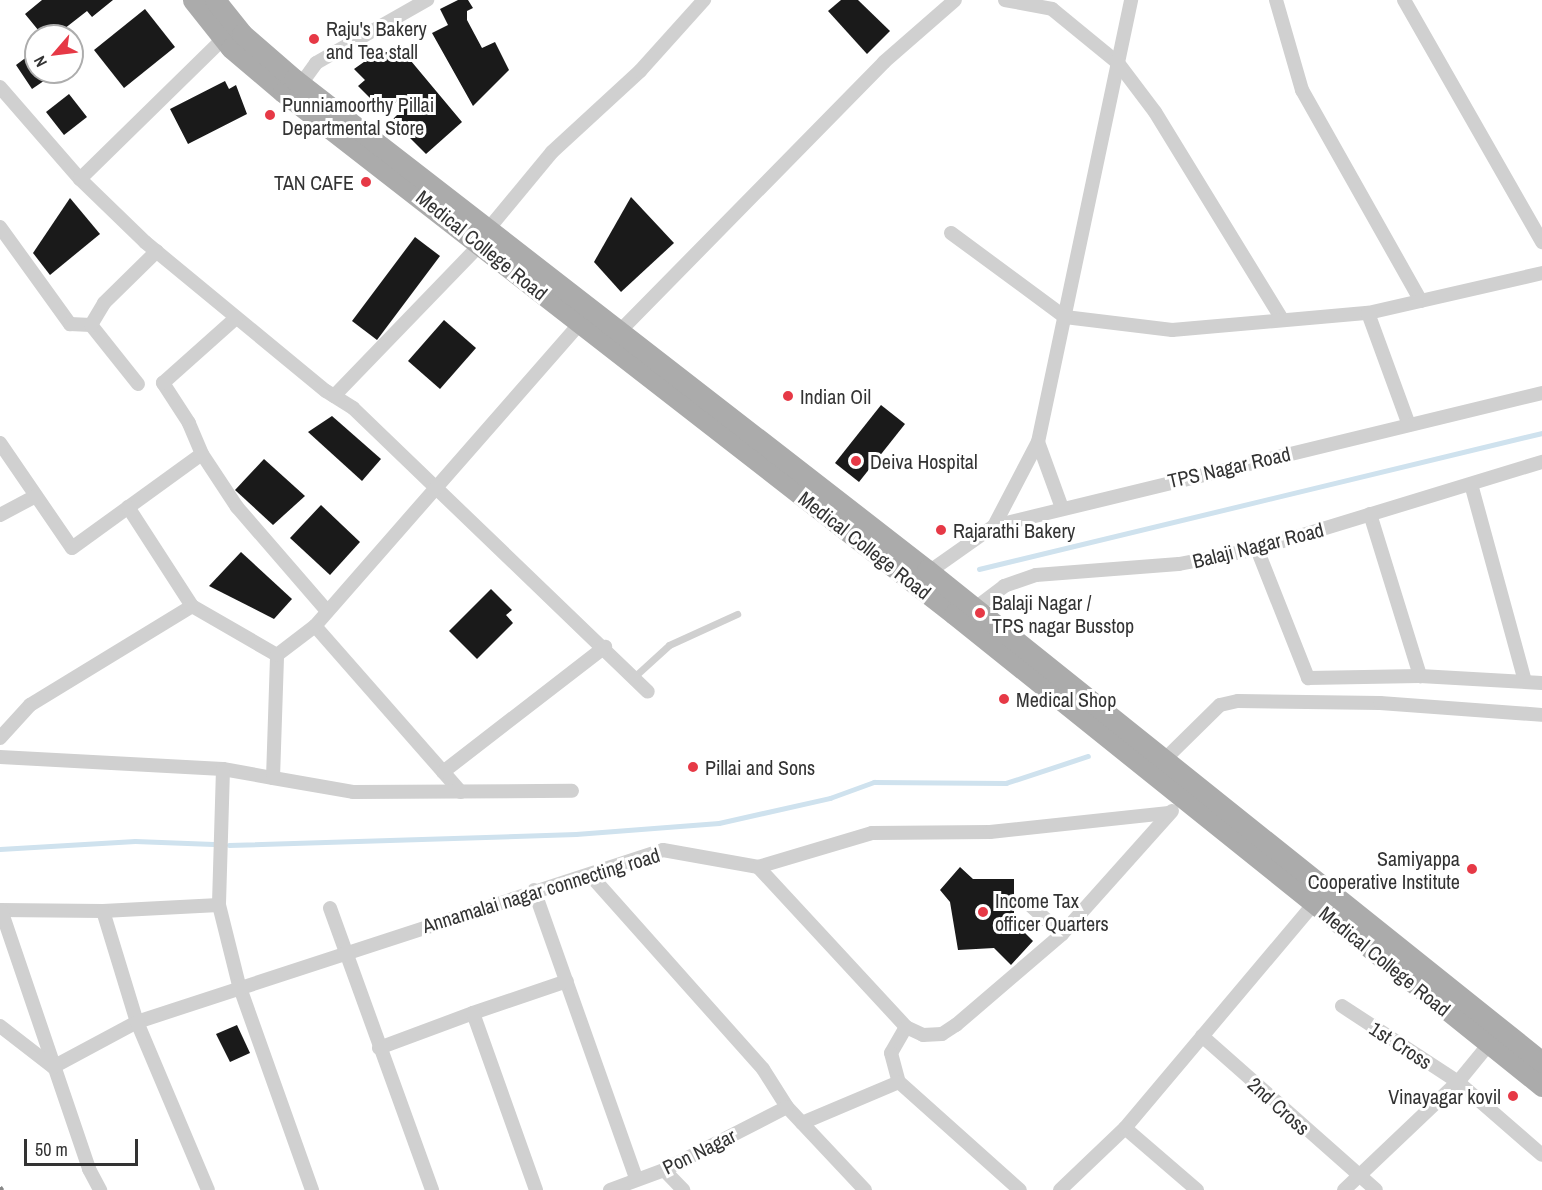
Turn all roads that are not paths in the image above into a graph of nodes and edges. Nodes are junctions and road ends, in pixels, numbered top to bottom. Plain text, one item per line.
1 (193, 0) edge
2 (215, 0) edge
3 (427, 0) edge
4 (704, 0) edge
5 (1005, 0) edge
6 (1131, 0) edge
7 (1276, 0) edge
8 (1404, 0) edge
9 (953, 1) edge
10 (223, 39) junction
11 (1118, 63) junction
12 (301, 84) junction
13 (0, 87) edge
14 (80, 179) junction
15 (0, 227) edge
16 (951, 233) dead end
17 (485, 236) junction
18 (1542, 242) edge
19 (157, 251) junction
20 (1542, 273) edge
21 (1421, 302) junction
22 (1368, 313) junction
23 (1065, 317) junction
24 (236, 318) junction
25 (1282, 319) junction
26 (579, 324) junction
27 (91, 325) junction
28 (612, 339) junction
29 (138, 384) dead end
30 (1542, 393) edge
31 (334, 396) junction
32 (1409, 425) junction
33 (1038, 442) junction
34 (0, 443) edge
35 (202, 454) junction
36 (1542, 462) edge
37 (1471, 484) junction
38 (435, 491) junction
39 (35, 496) junction
40 (128, 507) junction
41 (1062, 508) junction
42 (1370, 514) junction
43 (0, 515) edge
44 (994, 526) junction
45 (1257, 549) junction
46 (929, 583) junction
47 (192, 606) junction
48 (964, 608) junction
49 (327, 611) junction
50 (737, 614) dead end
51 (315, 626) junction
52 (605, 647) junction
53 (277, 655) junction
54 (1420, 676) junction
55 (634, 677) junction
56 (1525, 682) junction
57 (1542, 683) edge
58 (648, 692) dead end
59 (1542, 715) edge
60 (0, 738) edge
61 (0, 757) edge
62 (1165, 759) junction
63 (223, 769) junction
64 (443, 772) junction
65 (273, 778) junction
66 (572, 791) dead end
67 (461, 792) junction
68 (1188, 800) junction
69 (1168, 813) junction
70 (758, 867) junction
71 (591, 877) junction
72 (534, 890) junction
73 (1321, 896) junction
74 (219, 905) junction
75 (1030, 905) dead end
76 (330, 908) dead end
77 (1, 910) edge
78 (103, 911) junction
79 (1062, 934) junction
80 (345, 950) junction
81 (567, 981) junction
82 (239, 985) junction
83 (1342, 1006) dead end
84 (473, 1013) junction
85 (137, 1022) junction
86 (0, 1026) edge
87 (906, 1027) junction
88 (1202, 1036) junction
89 (1494, 1038) junction
90 (379, 1047) junction
91 (1542, 1062) edge
92 (53, 1067) junction
93 (899, 1082) junction
94 (1458, 1082) junction
95 (1542, 1086) edge
96 (787, 1107) junction
97 (802, 1123) junction
98 (1125, 1128) junction
99 (1542, 1155) edge
100 (664, 1170) junction
101 (1357, 1176) junction
102 (636, 1178) junction
103 (100, 1190) edge
104 (208, 1190) edge
105 (312, 1190) edge
106 (432, 1190) edge
107 (536, 1190) edge
108 (610, 1190) edge
109 (683, 1190) edge
110 (865, 1190) edge
111 (1020, 1190) edge
112 (1060, 1190) edge
113 (1197, 1190) edge
114 (1344, 1190) edge
115 (1376, 1190) edge

1 - 10 main road, Medical College Road
2 - 12 main road, Medical College Road
3 - 12 street
4 - 17 street
5 - 11 street
6 - 11 street
7 - 21 street
8 - 18 street
9 - 28 street
10 - 14 street
10 - 17 main road, Medical College Road
11 - 23 street
11 - 25 street
12 - 17 main road, Medical College Road
13 - 14 street
14 - 19 street
15 - 27 street
16 - 23 street
17 - 26 main road, Medical College Road
17 - 28 main road, Medical College Road
17 - 31 street
19 - 24 street
19 - 27 street
20 - 21 street
21 - 22 street
22 - 25 street
22 - 32 street
23 - 25 street
23 - 33 street
24 - 31 street
24 - 35 street
26 - 28 main road, Medical College Road
26 - 38 street
27 - 29 street
28 - 46 main road, Medical College Road
30 - 32 street, TPS Nagar Road
31 - 38 street
32 - 41 street, TPS Nagar Road
33 - 41 street
33 - 44 street
34 - 39 street
35 - 40 street
35 - 49 street
36 - 37 street, Balaji Nagar Road
37 - 42 street, Balaji Nagar Road
37 - 56 street
38 - 49 street
38 - 52 street
39 - 40 street
39 - 43 street
40 - 47 street
41 - 44 street, TPS Nagar Road
42 - 45 street, Balaji Nagar Road
42 - 54 street
44 - 46 street, TPS Nagar Road
45 - 48 street, Balaji Nagar Road
45 - 54 street
46 - 48 main road, Medical College Road
47 - 53 street
47 - 60 street
48 - 62 main road, Medical College Road
48 - 68 main road, Medical College Road
49 - 51 street
50 - 55 lane
51 - 53 street
51 - 64 street
52 - 55 street
52 - 64 street
53 - 65 street
54 - 56 street
55 - 58 street
56 - 57 street
59 - 62 street
61 - 63 street
62 - 73 main road, Medical College Road
63 - 65 street
63 - 74 street
64 - 67 street
65 - 67 street
66 - 67 street
68 - 69 street
68 - 73 main road, Medical College Road
69 - 70 street, Annamalai nagar connecting road
69 - 79 street
70 - 71 street, Annamalai nagar connecting road
70 - 87 street
71 - 72 street, Annamalai nagar connecting road
71 - 96 street
72 - 80 street, Annamalai nagar connecting road
72 - 81 street
73 - 88 street
73 - 89 main road, Medical College Road
74 - 78 street
74 - 82 street
75 - 79 street
76 - 80 street
77 - 78 street
77 - 92 street
78 - 85 street
79 - 87 street
80 - 82 street, Annamalai nagar connecting road
80 - 90 street
81 - 84 street
81 - 102 street
82 - 85 street, Annamalai nagar connecting road
82 - 105 street
83 - 94 street, 1st Cross
84 - 90 street
84 - 107 street
85 - 92 street, Annamalai nagar connecting road
85 - 104 street
86 - 92 street
87 - 93 street
88 - 98 street
88 - 101 street, 2nd Cross
89 - 91 main road, Medical College Road
89 - 94 street
89 - 95 main road, Medical College Road
90 - 106 street
92 - 103 street
93 - 97 street
93 - 111 street
94 - 99 street, 1st Cross
94 - 101 street
96 - 97 street
96 - 100 street, Pon Nagar
97 - 110 street
98 - 112 street
98 - 113 street
100 - 102 street, Pon Nagar
100 - 109 street
101 - 114 street
101 - 115 street, 2nd Cross
102 - 108 street, Pon Nagar

